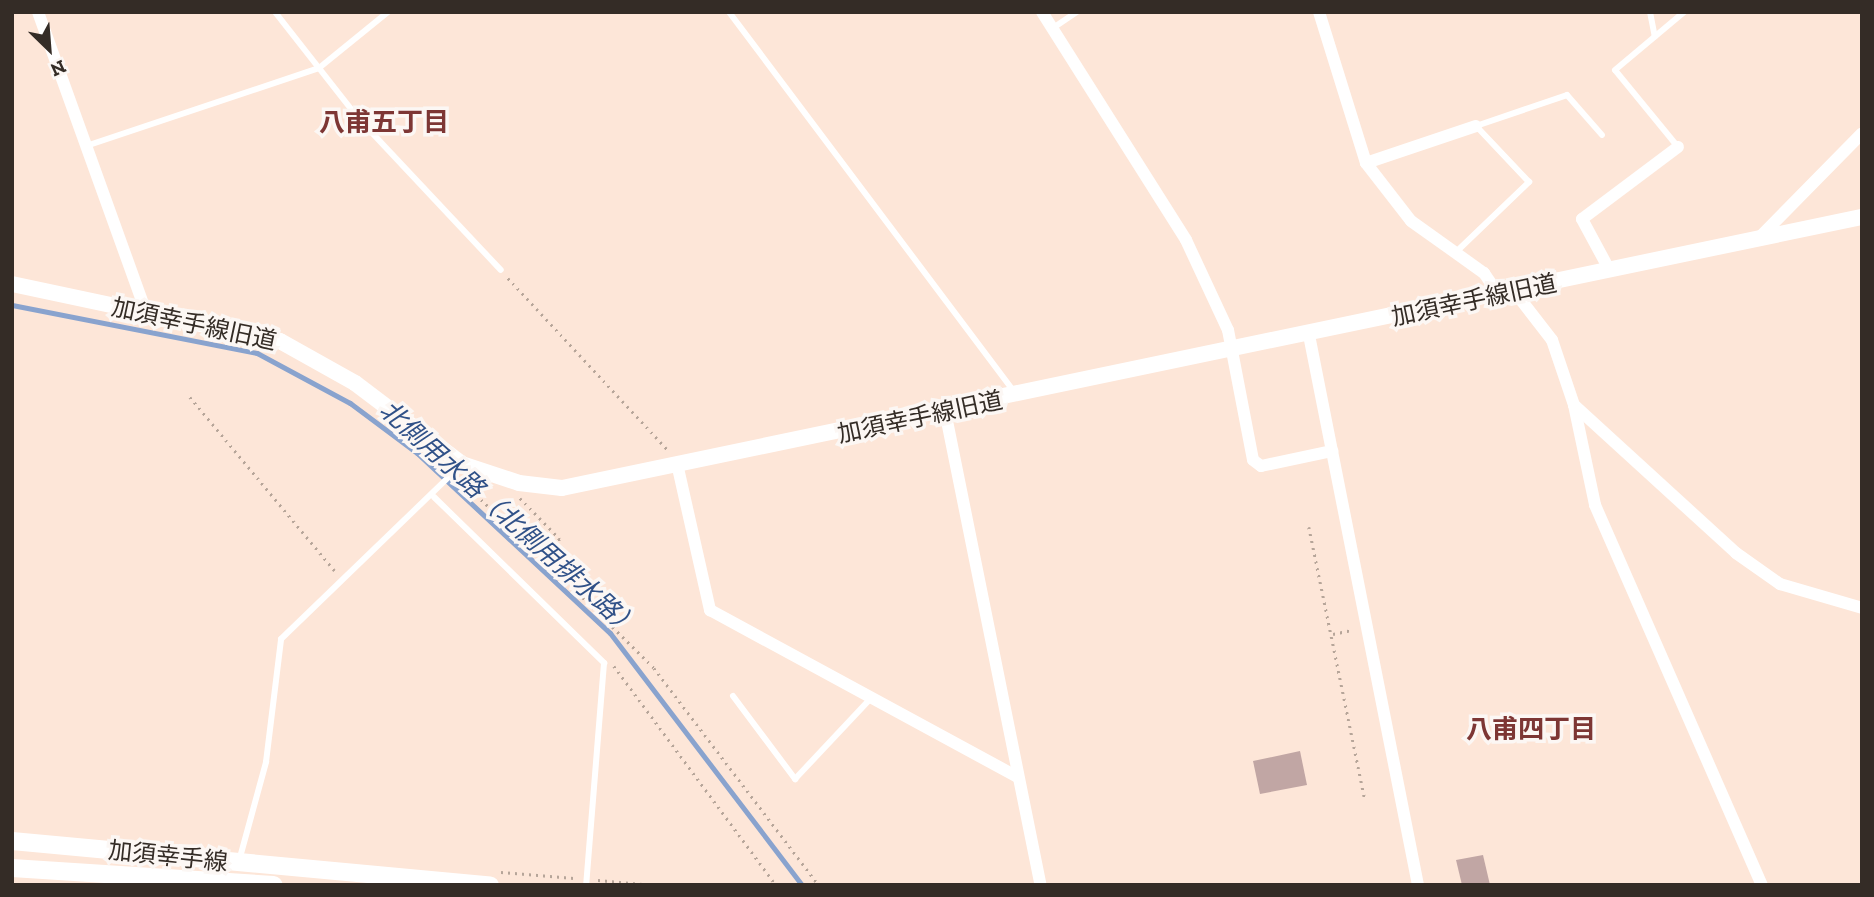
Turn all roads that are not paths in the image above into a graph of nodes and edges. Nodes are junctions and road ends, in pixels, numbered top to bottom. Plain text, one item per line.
1 (38, 12) edge
2 (275, 12) edge
3 (388, 12) edge
4 (729, 12) edge
5 (1042, 12) edge
6 (1077, 12) edge
7 (1319, 12) edge
8 (1650, 12) edge
9 (1684, 12) edge
10 (1053, 28) junction
11 (1655, 37) junction
12 (319, 68) junction
13 (1476, 126) junction
14 (1862, 133) edge
15 (1602, 135) dead end
16 (89, 145) junction
17 (1678, 147) joint
18 (1366, 163) junction
19 (1862, 216) edge
20 (1758, 239) junction
21 (1455, 253) junction
22 (501, 270) road end
23 (1610, 271) junction
24 (12, 284) edge
25 (1506, 292) junction
26 (147, 314) junction
27 (1309, 335) junction
28 (1231, 352) junction
29 (1017, 397) junction
30 (1574, 405) junction
31 (945, 411) junction
32 (1332, 451) junction
33 (678, 468) junction
34 (459, 469) junction
35 (434, 497) junction
36 (1862, 608) edge
37 (873, 695) junction
38 (733, 696) dead end
39 (1018, 777) junction
40 (12, 841) edge
41 (238, 863) junction
42 (12, 868) edge
43 (238, 883) edge
44 (273, 885) edge
45 (490, 885) edge
46 (586, 885) edge
47 (1041, 885) edge
48 (1418, 885) edge
49 (1762, 885) edge

1 - 16 street
2 - 12 lane
3 - 12 lane
4 - 29 lane
5 - 10 street
6 - 10 lane
7 - 18 street
8 - 11 lane
9 - 11 lane
10 - 28 street
11 - 17 lane
12 - 16 lane
12 - 22 lane
13 - 15 lane
13 - 18 street
13 - 21 lane
14 - 20 street
16 - 26 street
17 - 23 street
18 - 21 street
19 - 20 street, 加須幸手線旧道
20 - 23 street, 加須幸手線旧道
21 - 25 street
23 - 25 street, 加須幸手線旧道
24 - 26 street, 加須幸手線旧道
25 - 27 street, 加須幸手線旧道
25 - 30 street
26 - 34 street, 加須幸手線旧道
27 - 28 street, 加須幸手線旧道
27 - 32 street
28 - 29 street, 加須幸手線旧道
28 - 32 street
29 - 31 street, 加須幸手線旧道
30 - 36 street
30 - 49 street
31 - 33 street, 加須幸手線旧道
31 - 39 street
32 - 48 street
33 - 34 street, 加須幸手線旧道
33 - 37 street
34 - 35 lane
35 - 41 lane
35 - 46 lane
37 - 38 lane
37 - 39 street
39 - 47 street
40 - 41 main road, 加須幸手線
41 - 45 main road, 加須幸手線
42 - 43 main road, 加須幸手線
43 - 44 main road, 加須幸手線

